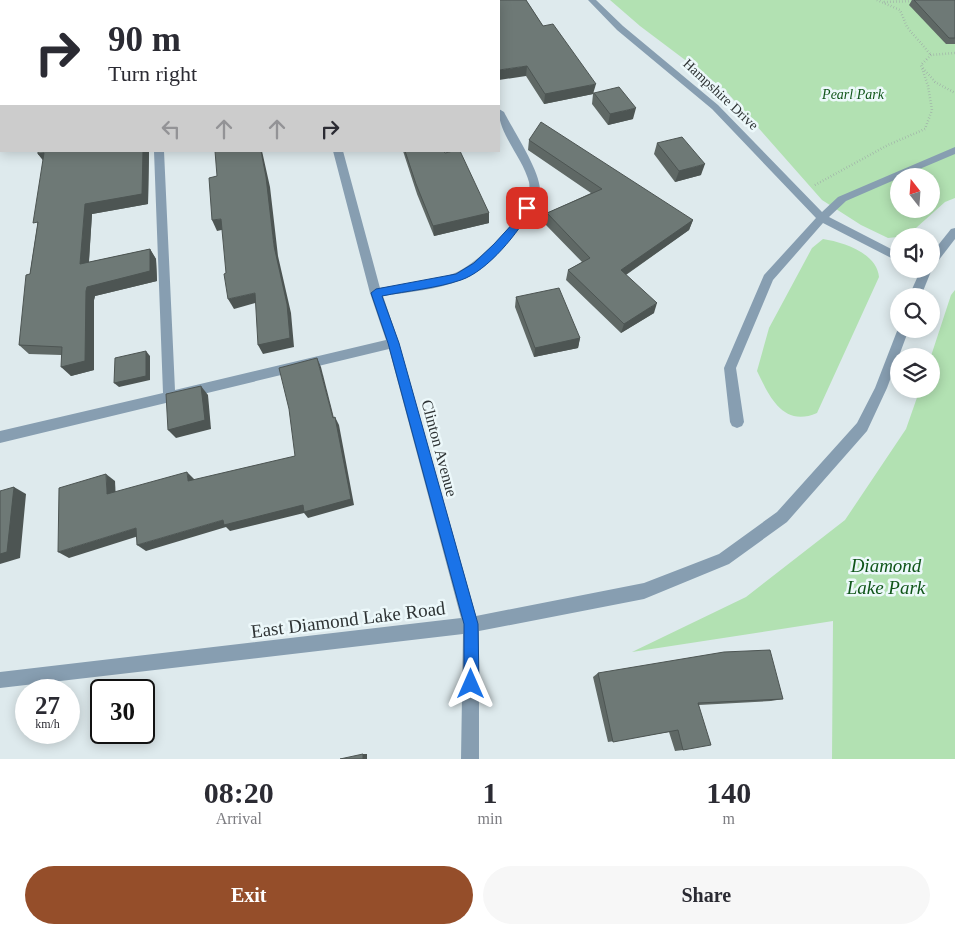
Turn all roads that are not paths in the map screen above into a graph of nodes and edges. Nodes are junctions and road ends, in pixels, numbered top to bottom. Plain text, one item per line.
1 (592, 0) edge
2 (500, 114) edge
3 (955, 150) edge
4 (159, 152) edge
5 (338, 152) edge
6 (822, 218) junction
7 (955, 232) edge
8 (940, 250) edge
9 (890, 253) edge
10 (376, 293) junction
11 (900, 338) edge
12 (393, 343) junction
13 (169, 395) junction
14 (737, 422) dead end
15 (0, 436) edge
16 (471, 624) junction
17 (0, 680) edge
18 (470, 759) edge

1 - 6 street, Hampshire Drive
2 - 10 street
3 - 6 street
4 - 13 street
5 - 10 street, Clinton Avenue
6 - 9 street, Hampshire Drive
6 - 14 street
7 - 8 street
10 - 12 street, Clinton Avenue
11 - 16 street, East Diamond Lake Road
12 - 13 street
12 - 16 street, Clinton Avenue
13 - 15 street
16 - 17 street, East Diamond Lake Road
16 - 18 street, Clinton Avenue

